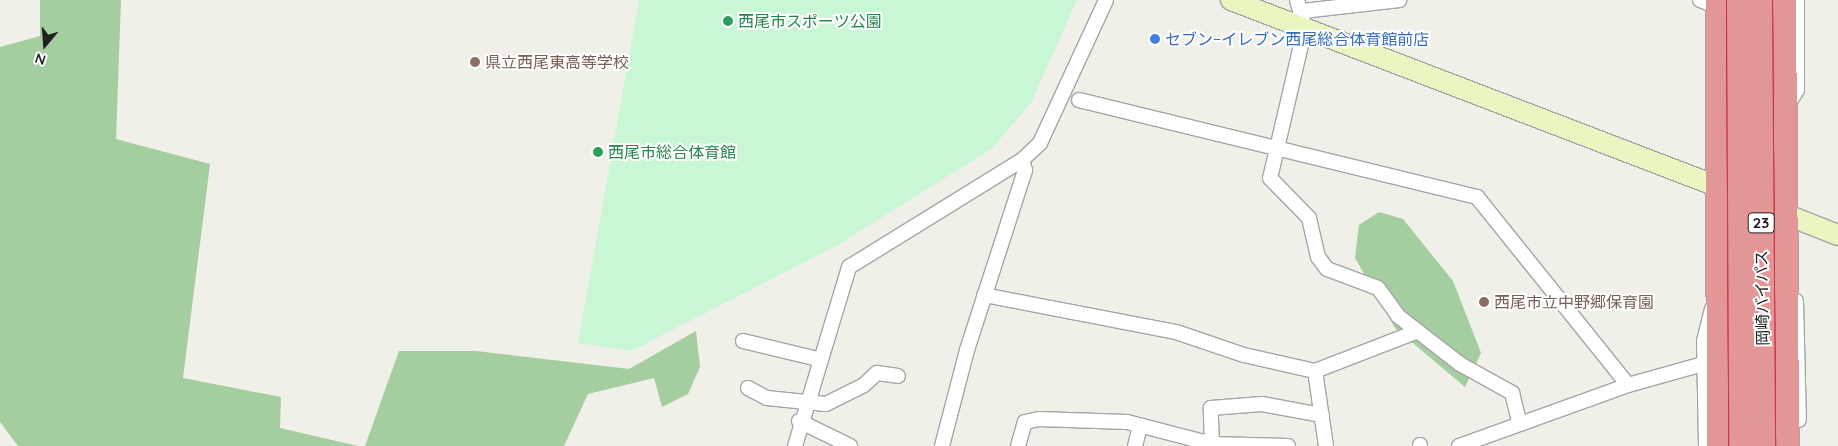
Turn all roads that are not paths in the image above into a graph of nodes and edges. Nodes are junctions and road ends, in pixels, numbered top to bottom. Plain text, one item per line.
1 (1106, 0) edge
2 (1231, 0) edge
3 (1400, 0) edge
4 (1740, 0) edge
5 (1759, 0) edge
6 (1783, 0) edge
7 (1797, 0) edge
8 (1709, 1) edge
9 (1302, 13) edge
10 (1079, 100) dead end
11 (1785, 100) junction
12 (1719, 135) junction
13 (1278, 148) junction
14 (1022, 160) junction
15 (1720, 187) junction
16 (1786, 214) junction
17 (1838, 235) edge
18 (1786, 267) junction
19 (984, 295) junction
20 (1721, 312) junction
21 (1418, 331) junction
22 (744, 341) dead end
23 (818, 358) junction
24 (1703, 364) junction
25 (1315, 371) junction
26 (898, 376) dead end
27 (1628, 385) junction
28 (748, 388) dead end
29 (804, 405) junction
30 (1322, 415) junction
31 (799, 421) junction
32 (1520, 424) junction
33 (1140, 426) junction
34 (1212, 445) edge
35 (795, 446) edge
36 (850, 446) edge
37 (942, 446) edge
38 (1018, 446) edge
39 (1135, 446) edge
40 (1288, 446) edge
41 (1326, 446) edge
42 (1459, 446) edge
43 (1706, 446) edge
44 (1720, 446) edge
45 (1742, 446) edge
46 (1762, 446) edge
47 (1786, 446) edge
48 (1798, 446) edge

1 - 14 street
2 - 9 street
3 - 9 street
4 - 45 highway, 岡崎バイパス / 23, bridge
5 - 46 highway, 岡崎バイパス / 23, bridge
6 - 11 highway, 23
7 - 11 street
8 - 12 highway
8 - 12 street
9 - 13 street
9 - 15 street
10 - 13 street
11 - 16 highway, 23
12 - 15 highway
13 - 21 street
13 - 27 street
14 - 19 street
14 - 23 street
15 - 16 street
15 - 20 highway
16 - 17 street
16 - 18 highway, 23
18 - 47 highway, 23
18 - 48 street
19 - 25 street
19 - 37 street
20 - 24 street
20 - 44 highway
21 - 25 street
21 - 32 street
22 - 23 street
23 - 29 street
24 - 27 street
24 - 43 street
25 - 30 street
26 - 29 street
27 - 32 street
28 - 29 street
29 - 31 street
30 - 34 street
30 - 41 street
31 - 35 street
31 - 36 street
32 - 42 street
33 - 34 street
33 - 38 street
33 - 39 street
34 - 40 street

